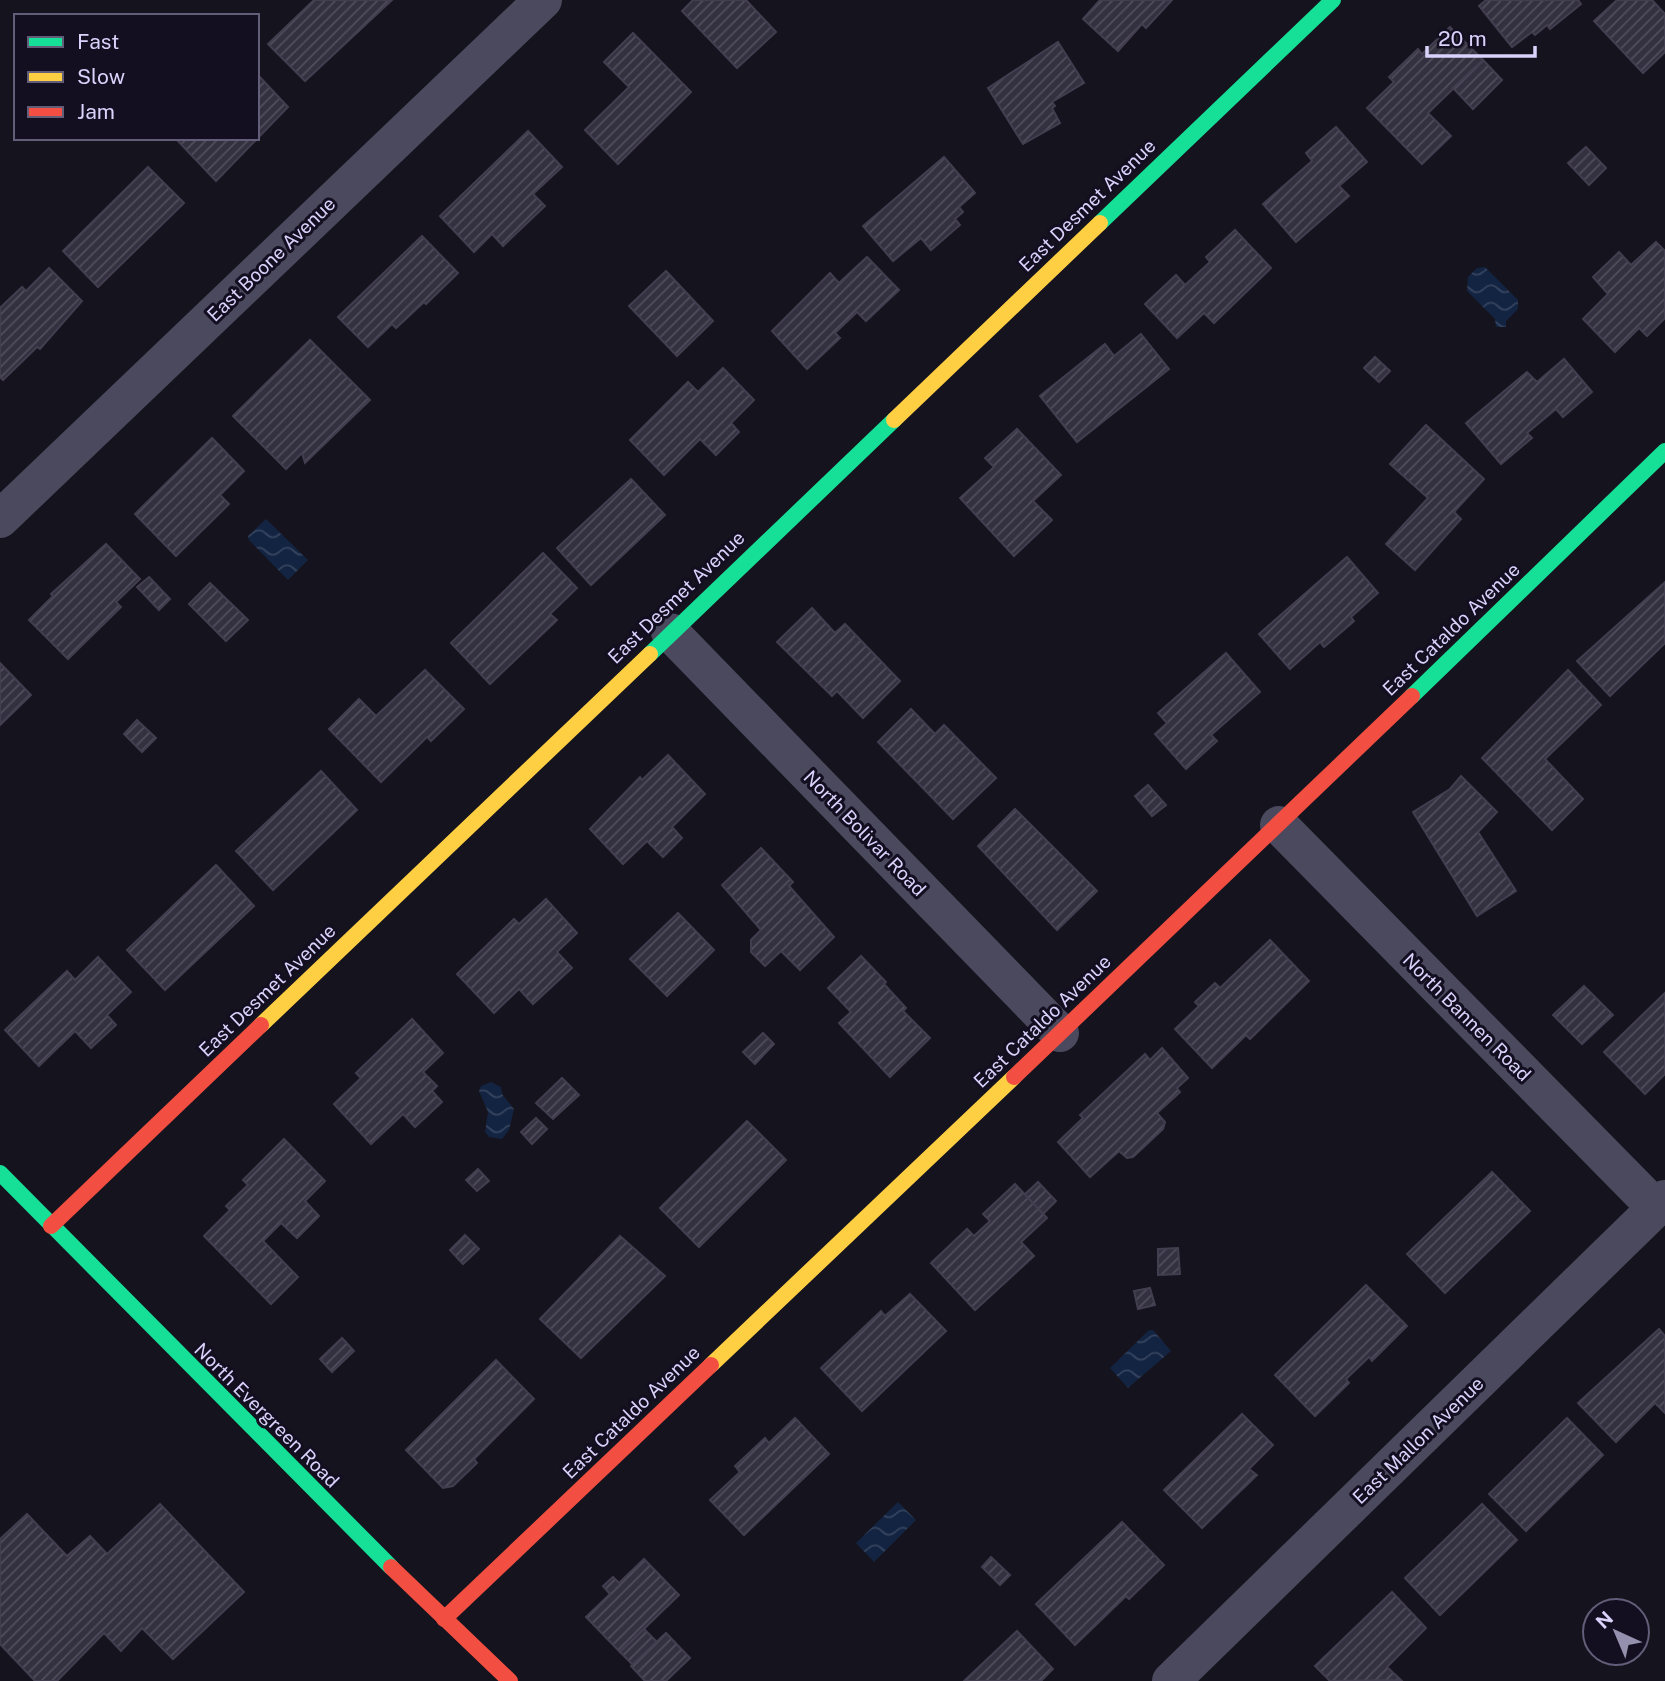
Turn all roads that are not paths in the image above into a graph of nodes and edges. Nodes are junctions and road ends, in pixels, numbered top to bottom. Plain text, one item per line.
1 (543, 0) edge
2 (1333, 0) edge
3 (1665, 451) edge
4 (0, 519) edge
5 (670, 632) junction
6 (1279, 825) junction
7 (1059, 1033) junction
8 (0, 1173) edge
9 (1660, 1204) edge
10 (51, 1226) junction
11 (444, 1619) junction
12 (510, 1681) edge
13 (1171, 1681) edge

1 - 4 street, East Boone Avenue
2 - 5 street, East Desmet Avenue
3 - 6 street, East Cataldo Avenue
5 - 7 street, North Bolivar Road
5 - 10 street, East Desmet Avenue
6 - 7 street, East Cataldo Avenue
6 - 9 street, North Bannen Road
7 - 11 street, East Cataldo Avenue
8 - 10 street, North Evergreen Road
9 - 13 street, East Mallon Avenue
10 - 11 street, North Evergreen Road
11 - 12 street, North Evergreen Road

